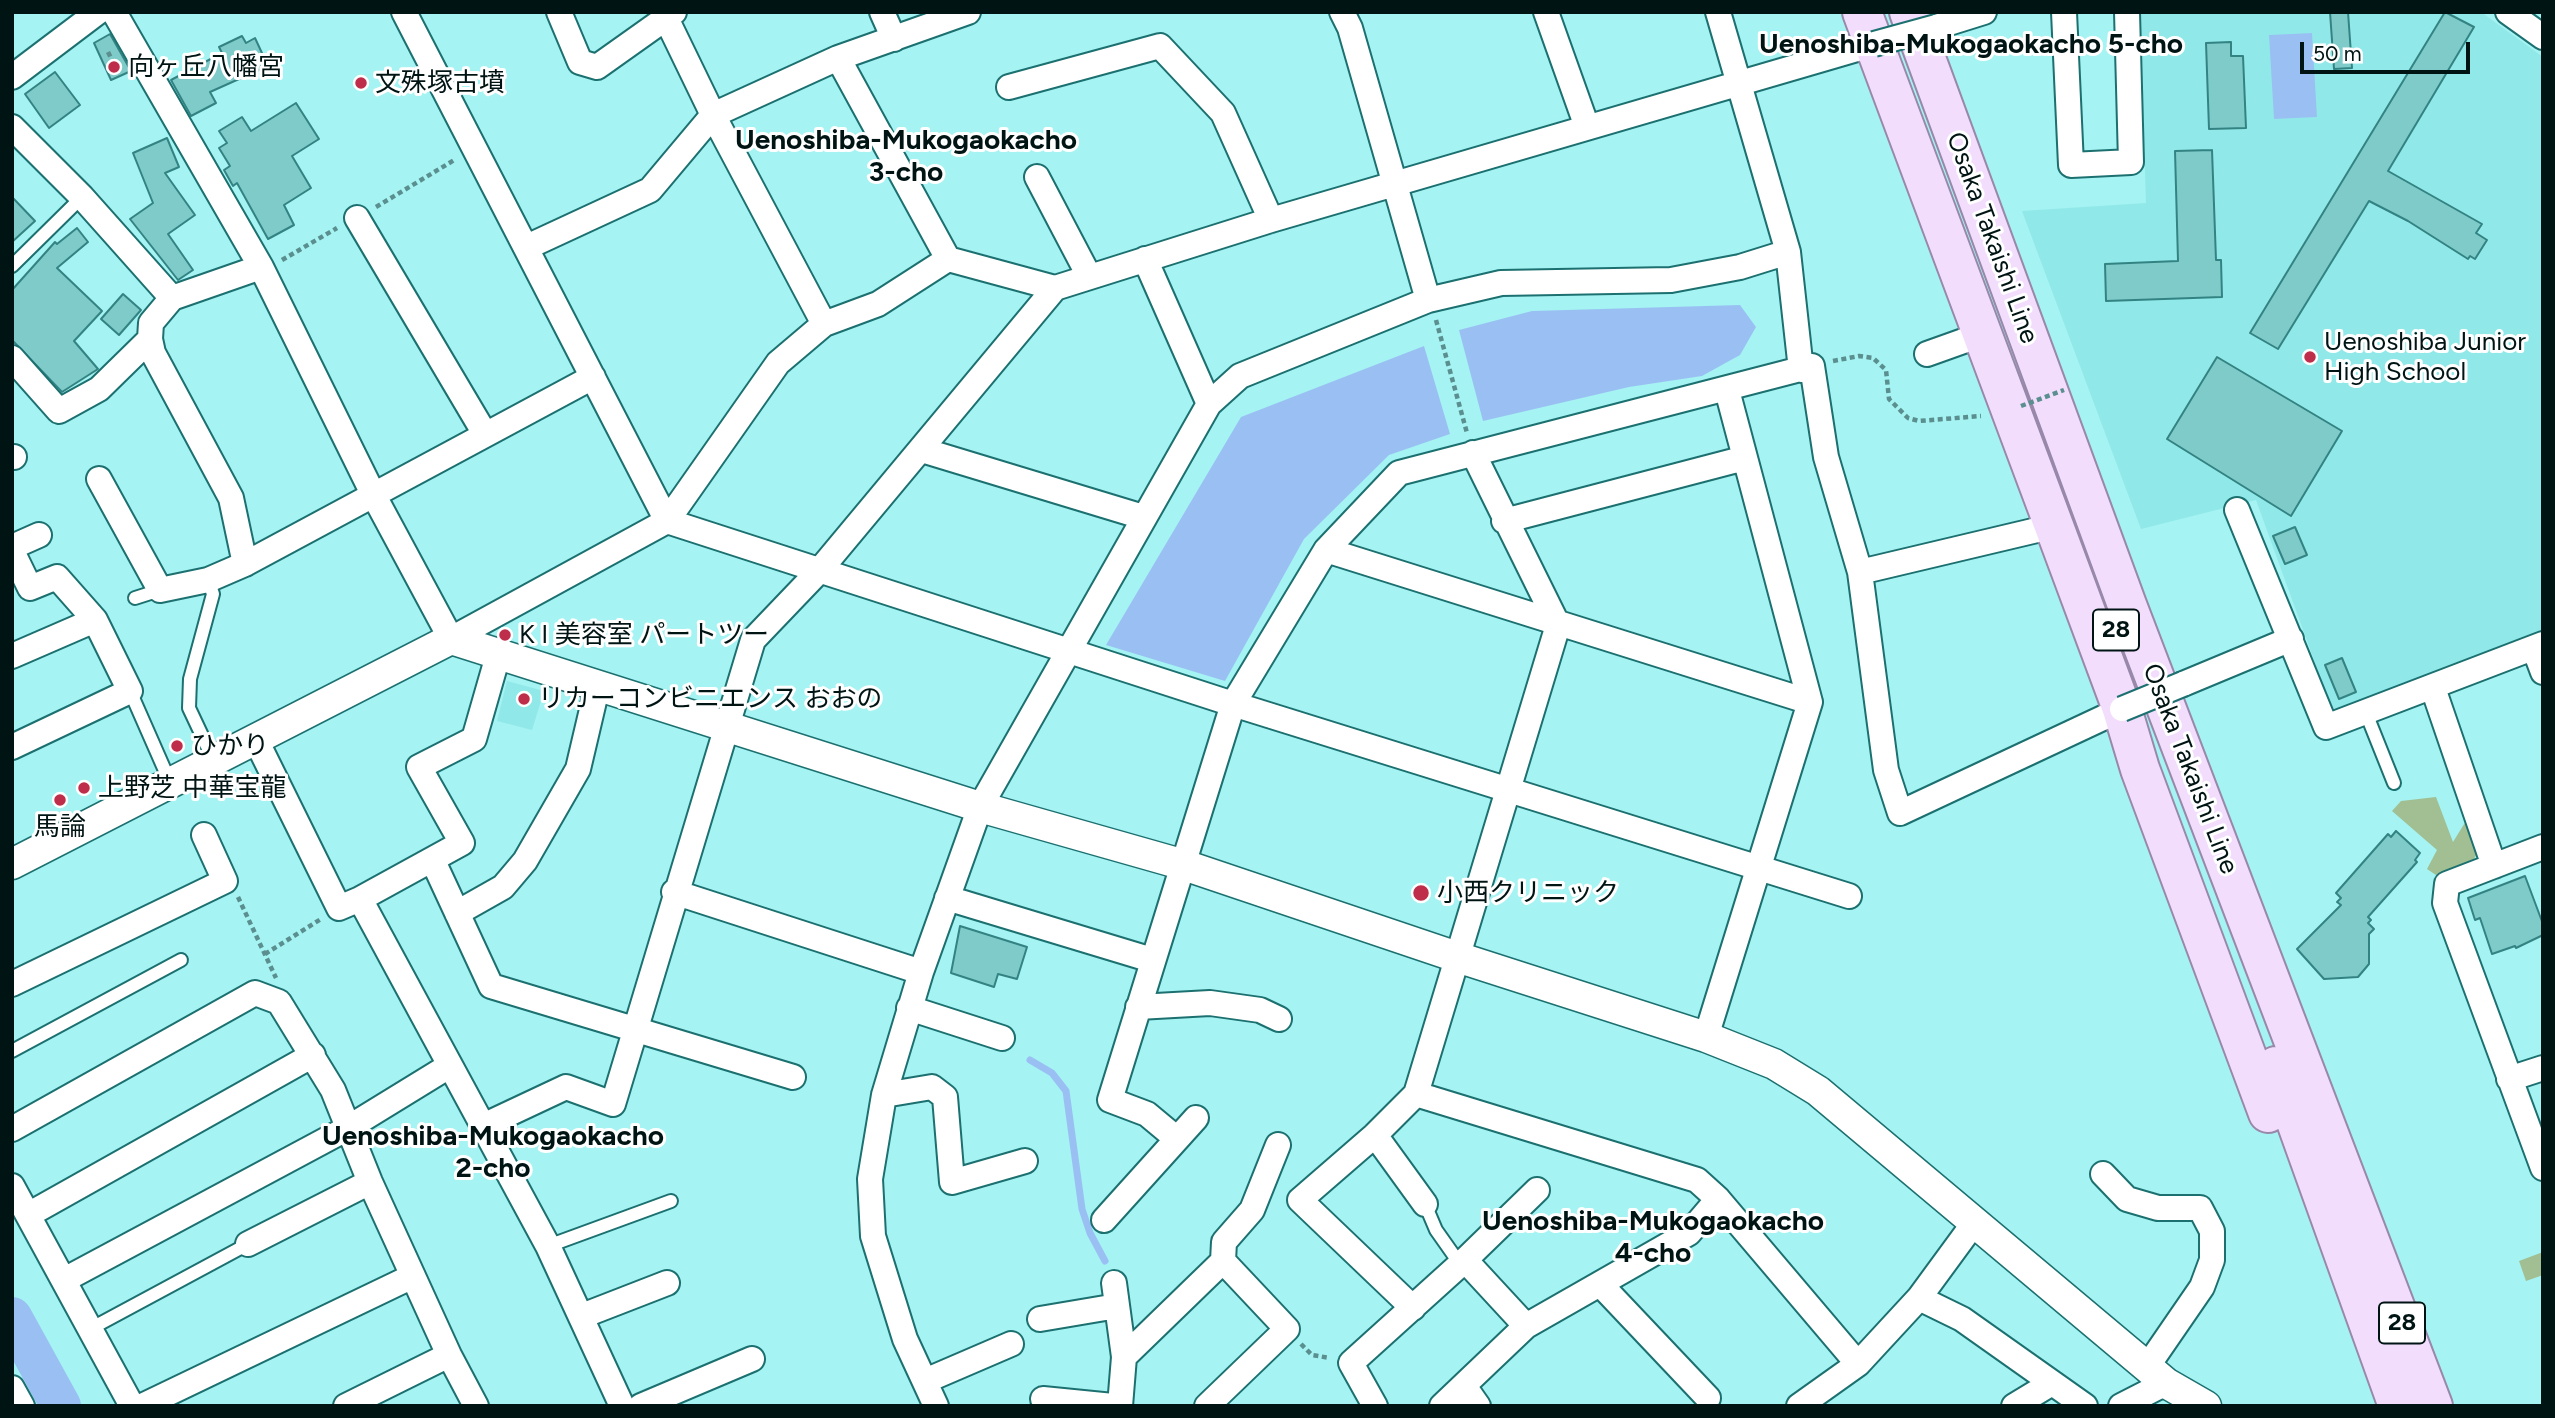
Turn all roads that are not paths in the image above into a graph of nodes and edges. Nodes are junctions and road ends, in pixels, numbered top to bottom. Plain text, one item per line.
1 (98, 12) edge
2 (114, 12) edge
3 (404, 12) edge
4 (559, 12) edge
5 (882, 12) edge
6 (968, 12) edge
7 (1342, 12) edge
8 (1546, 12) edge
9 (1718, 12) edge
10 (1984, 12) edge
11 (2064, 12) edge
12 (2127, 12) edge
13 (2508, 12) edge
14 (670, 15) edge
15 (1925, 17) edge
16 (1875, 23) edge
17 (2543, 37) edge
18 (894, 39) junction
19 (838, 58) junction
20 (12, 77) edge
21 (1739, 82) junction
22 (1009, 88) dead end
23 (713, 115) junction
24 (12, 127) edge
25 (1587, 127) junction
26 (1037, 177) dead end
27 (1394, 183) junction
28 (82, 197) junction
29 (357, 218) dead end
30 (1271, 220) junction
31 (527, 247) junction
32 (1788, 252) junction
33 (1145, 259) junction
34 (948, 260) junction
35 (12, 266) edge
36 (261, 267) junction
37 (1089, 276) junction
38 (1055, 288) junction
39 (172, 298) junction
40 (1428, 300) junction
41 (824, 324) junction
42 (1983, 334) junction
43 (150, 340) junction
44 (1927, 354) dead end
45 (12, 358) edge
46 (1806, 368) junction
47 (593, 377) junction
48 (1727, 390) junction
49 (1209, 404) junction
50 (485, 434) junction
51 (922, 450) junction
52 (1473, 453) junction
53 (1745, 458) junction
54 (99, 479) dead end
55 (373, 494) junction
56 (2237, 510) dead end
57 (1143, 517) junction
58 (667, 521) junction
59 (1504, 521) junction
60 (2054, 526) junction
61 (39, 535) dead end
62 (12, 549) edge
63 (1326, 550) junction
64 (245, 564) junction
65 (819, 570) junction
66 (1860, 572) junction
67 (208, 580) junction
68 (160, 590) junction
69 (135, 598) dead end
70 (94, 620) junction
71 (1558, 625) junction
72 (451, 639) junction
73 (2291, 639) junction
74 (2539, 646) edge
75 (1067, 651) junction
76 (499, 652) junction
77 (12, 656) edge
78 (2543, 672) edge
79 (598, 684) junction
80 (2183, 684) junction
81 (2433, 688) junction
82 (130, 691) junction
83 (1810, 702) junction
84 (1233, 704) junction
85 (2122, 709) junction
86 (2366, 713) junction
87 (729, 728) junction
88 (255, 738) junction
89 (12, 747) edge
90 (213, 759) junction
91 (170, 782) junction
92 (2394, 783) dead end
93 (1510, 790) junction
94 (980, 807) junction
95 (204, 835) dead end
96 (2543, 847) edge
97 (433, 861) junction
98 (12, 864) edge
99 (1181, 864) junction
100 (1757, 866) junction
101 (2494, 866) junction
102 (674, 892) junction
103 (1849, 896) dead end
104 (350, 904) junction
105 (945, 904) junction
106 (457, 913) junction
107 (1043, 940) dead end
108 (1457, 957) junction
109 (181, 960) dead end
110 (1152, 960) junction
111 (921, 972) junction
112 (12, 984) edge
113 (909, 1007) junction
114 (1138, 1007) junction
115 (1279, 1019) dead end
116 (634, 1030) junction
117 (1706, 1037) junction
118 (1002, 1038) dead end
119 (12, 1051) edge
120 (313, 1055) junction
121 (449, 1066) junction
122 (2543, 1068) edge
123 (793, 1077) dead end
124 (2509, 1079) junction
125 (884, 1094) junction
126 (1416, 1094) junction
127 (1196, 1118) dead end
128 (483, 1126) junction
129 (348, 1128) junction
130 (12, 1129) edge
131 (1375, 1135) junction
132 (1177, 1139) junction
133 (1278, 1145) dead end
134 (1025, 1161) dead end
135 (2543, 1168) edge
136 (2103, 1174) dead end
137 (1265, 1176) junction
138 (370, 1182) junction
139 (12, 1186) edge
140 (1537, 1190) dead end
141 (1718, 1199) junction
142 (671, 1200) dead end
143 (1300, 1200) junction
144 (1425, 1203) joint
145 (28, 1215) junction
146 (1104, 1220) dead end
147 (1975, 1223) junction
148 (248, 1244) joint
149 (2356, 1244) junction
150 (548, 1246) junction
151 (1223, 1261) junction
152 (1462, 1262) junction
153 (413, 1276) junction
154 (64, 1280) junction
155 (667, 1283) dead end
156 (1601, 1284) junction
157 (1919, 1298) junction
158 (1413, 1308) junction
159 (582, 1316) junction
160 (1040, 1319) dead end
161 (1526, 1326) junction
162 (90, 1329) junction
163 (1011, 1344) dead end
164 (449, 1356) junction
165 (1124, 1357) junction
166 (752, 1360) dead end
167 (1858, 1364) junction
168 (2157, 1375) junction
169 (925, 1381) junction
170 (2052, 1383) junction
171 (12, 1388) edge
172 (1471, 1396) edge
173 (1708, 1398) dead end
174 (1043, 1399) dead end
175 (22, 1406) edge
176 (132, 1406) edge
177 (142, 1406) edge
178 (346, 1406) edge
179 (476, 1406) edge
180 (622, 1406) edge
181 (641, 1406) edge
182 (936, 1406) edge
183 (1113, 1406) edge
184 (1120, 1406) edge
185 (1207, 1406) edge
186 (1376, 1406) edge
187 (1442, 1406) edge
188 (1799, 1406) edge
189 (2014, 1406) edge
190 (2085, 1406) edge
191 (2122, 1406) edge
192 (2206, 1406) edge
193 (2398, 1406) edge
194 (2433, 1406) edge

1 - 20 street
2 - 36 street
3 - 31 street
4 - 14 street
5 - 18 street
6 - 18 street
7 - 27 street
8 - 25 street
9 - 21 street
10 - 15 street
11 - 12 street
13 - 17 street
14 - 23 street
15 - 16 street, bridge
15 - 80 main road
15 - 149 main road, Osaka Takaishi Line / 28
16 - 21 street
16 - 42 main road
16 - 149 main road, Osaka Takaishi Line / 28
18 - 19 street
19 - 23 street
19 - 34 street
21 - 25 street
21 - 32 street
22 - 30 street
23 - 31 street
23 - 41 street
24 - 28 street
25 - 27 street
26 - 37 street
27 - 30 street
27 - 40 street
28 - 35 lane
28 - 39 street
29 - 50 street
30 - 33 street
31 - 47 street
32 - 40 street
32 - 46 street
33 - 37 street
33 - 49 street
34 - 38 street
34 - 41 street
36 - 39 street
36 - 55 street
37 - 38 street
38 - 51 street
39 - 43 street
40 - 49 street
41 - 58 street
42 - 44 street
42 - 60 main road
43 - 45 street
43 - 64 street
46 - 48 street
46 - 66 street
47 - 50 street
47 - 58 street
48 - 52 street
48 - 53 street
49 - 57 street
50 - 55 street
51 - 57 street
51 - 65 street
52 - 59 street
52 - 63 street
53 - 59 street
53 - 83 street
54 - 68 street
55 - 64 street
55 - 72 street
56 - 73 street
57 - 75 street
58 - 65 street
58 - 72 street
59 - 71 street
60 - 66 street
60 - 85 main road
61 - 62 street
62 - 70 street
63 - 71 street
63 - 84 street
64 - 67 street
65 - 75 street
65 - 87 street
66 - 85 street
67 - 68 street
67 - 90 lane
68 - 69 lane
70 - 77 street
70 - 82 street
71 - 83 street
71 - 93 street
72 - 76 street
72 - 88 street
73 - 80 street
73 - 86 street
74 - 78 street
74 - 81 street
75 - 84 street
75 - 94 street
76 - 79 street
76 - 97 street
79 - 87 street
79 - 106 street
80 - 85 street, bridge
80 - 149 main road
81 - 86 street
81 - 101 street
82 - 89 street
82 - 91 lane
83 - 100 street
84 - 93 street
84 - 99 street
85 - 149 main road
86 - 92 lane
87 - 94 street
87 - 102 street
88 - 90 street
88 - 104 street
90 - 91 street
91 - 98 street
93 - 100 street
93 - 108 street
94 - 99 street
94 - 105 street
95 - 112 street
96 - 101 street
97 - 104 street
97 - 106 street
99 - 108 street
99 - 110 street
100 - 103 street
100 - 117 street
101 - 124 street
102 - 111 street
102 - 116 street
104 - 121 street
105 - 107 lane
105 - 110 street
105 - 111 street
106 - 116 street
108 - 117 street
108 - 126 street
109 - 119 lane
110 - 114 street
111 - 113 street
113 - 118 street
113 - 125 street
114 - 115 street
114 - 132 street
116 - 123 street
116 - 128 street
117 - 147 street
120 - 129 street
120 - 130 street
120 - 145 street
121 - 128 street
121 - 129 street
122 - 124 street
124 - 135 street
125 - 134 street
125 - 169 street
126 - 131 street
126 - 141 street
127 - 132 street
128 - 150 street
129 - 138 street
129 - 154 street
131 - 143 street
131 - 144 street
132 - 146 street
133 - 137 street
136 - 168 street
137 - 143 street
137 - 151 street
138 - 148 street
138 - 153 street
139 - 145 street
140 - 152 street
141 - 156 street
141 - 167 street
142 - 150 lane
143 - 158 street
144 - 152 lane
145 - 154 street
147 - 157 street
147 - 168 street
148 - 162 lane
149 - 193 main road, Osaka Takaishi Line / 28
149 - 194 main road, Osaka Takaishi Line / 28
150 - 159 street
151 - 165 street
151 - 185 street
152 - 158 street
152 - 161 street
153 - 164 street
153 - 177 street
154 - 162 street
155 - 159 street
156 - 161 street
156 - 173 street
157 - 167 street
157 - 170 street
158 - 186 street
159 - 180 street
160 - 165 street
161 - 172 street
162 - 176 street
163 - 169 street
164 - 178 street
164 - 179 street
165 - 184 street
166 - 181 street
167 - 188 street
168 - 191 street
168 - 192 street
169 - 182 street
170 - 189 street
170 - 190 street
171 - 175 street
172 - 187 street
174 - 183 street

